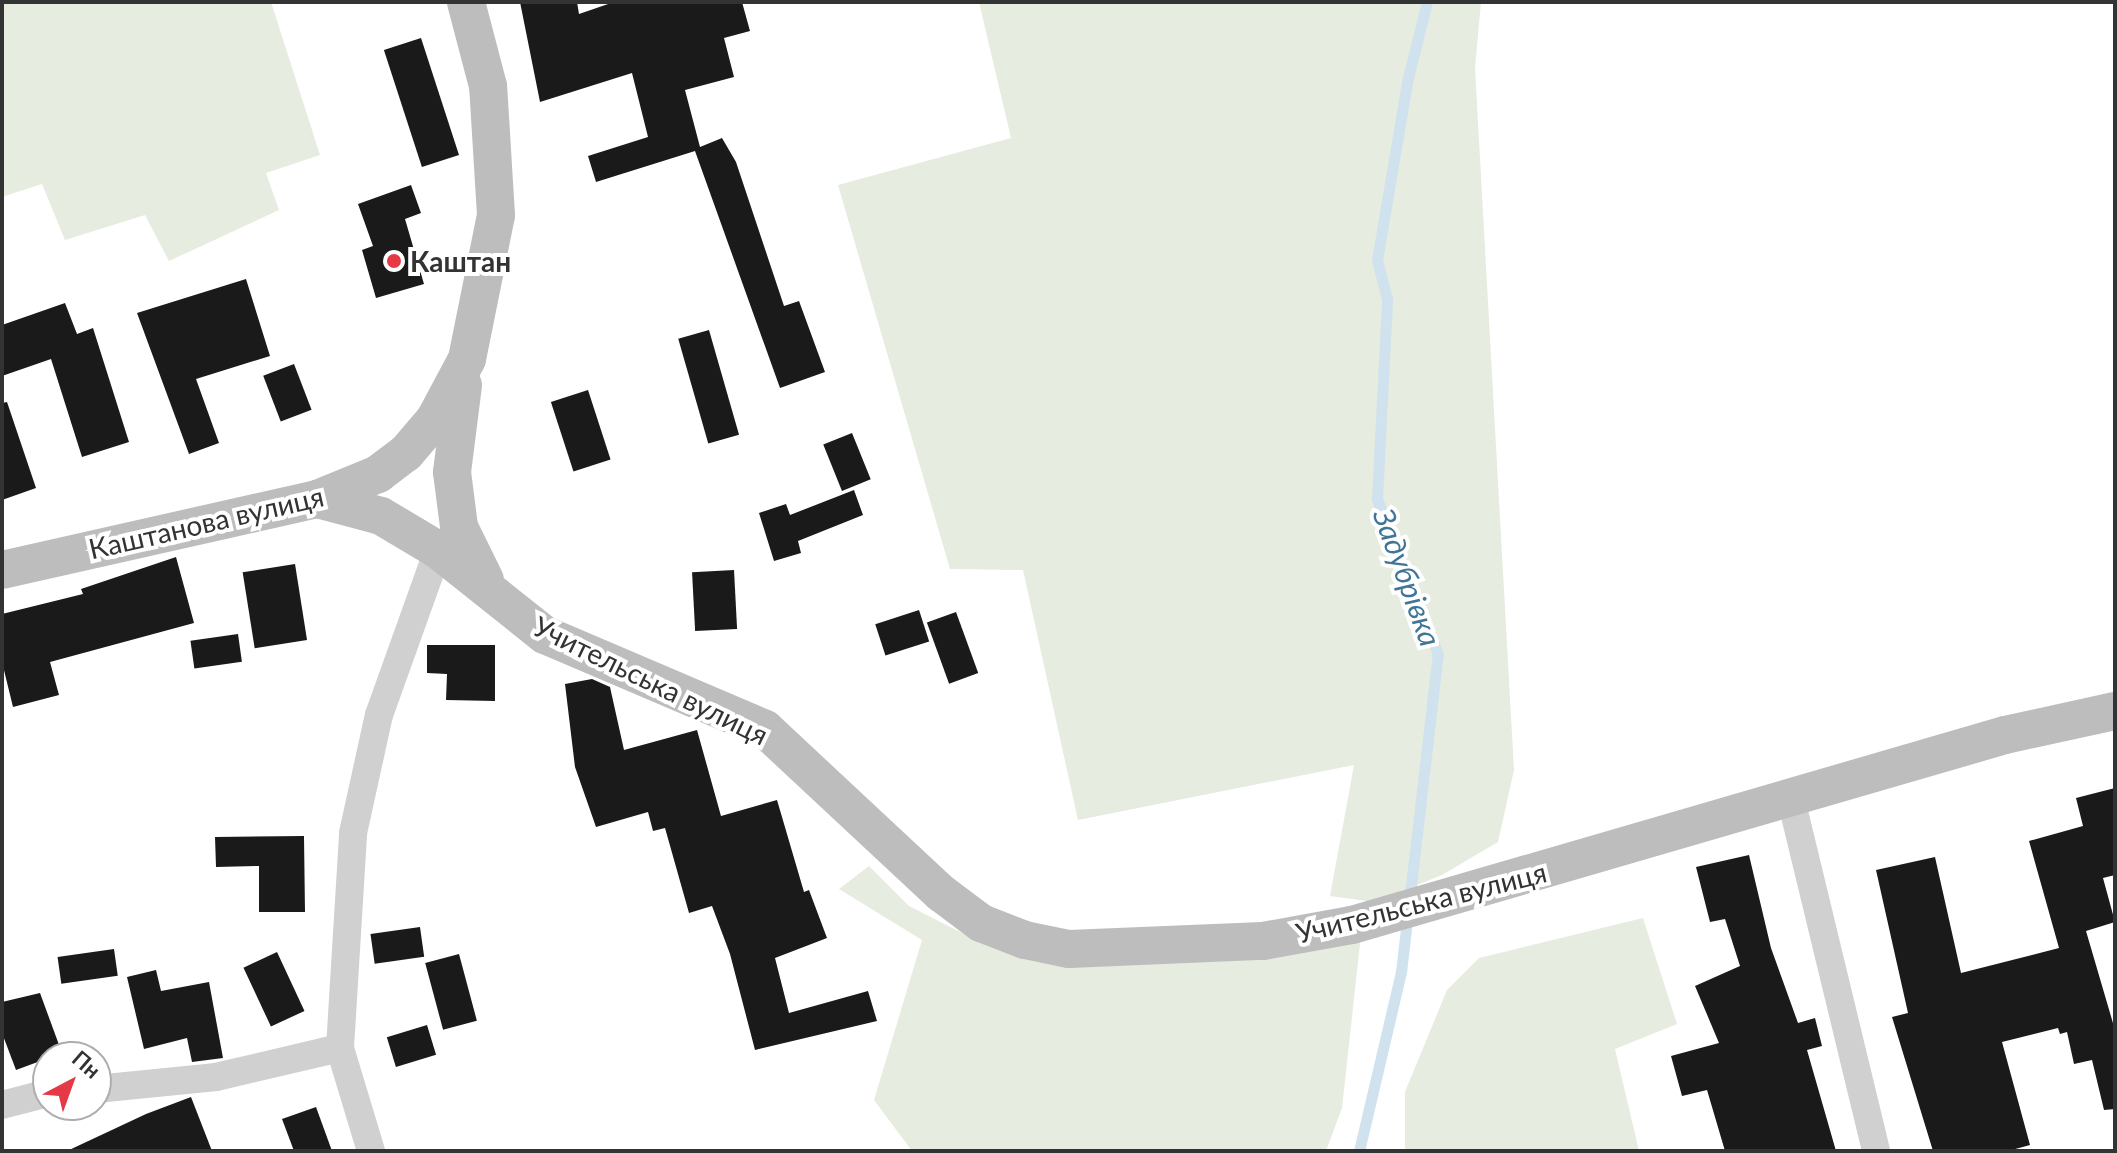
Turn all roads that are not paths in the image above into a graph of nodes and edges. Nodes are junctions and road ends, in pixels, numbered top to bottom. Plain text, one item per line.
1 (466, 2) edge
2 (467, 359) junction
3 (317, 499) junction
4 (438, 550) junction
5 (2, 570) edge
6 (490, 590) junction
7 (2115, 711) edge
8 (1790, 795) junction
9 (340, 1048) junction
10 (112, 1087) edge
11 (32, 1097) edge
12 (2, 1105) edge
13 (371, 1151) edge
14 (1876, 1151) edge

1 - 2 main road, Каштанова вулиця
2 - 3 main road, Каштанова вулиця
2 - 6 main road
3 - 4 main road, Учительська вулиця
3 - 5 main road, Каштанова вулиця
4 - 6 main road, Учительська вулиця
4 - 9 street
6 - 8 main road, Учительська вулиця
7 - 8 main road, Учительська вулиця
8 - 14 street
9 - 10 street
9 - 13 street
11 - 12 street

